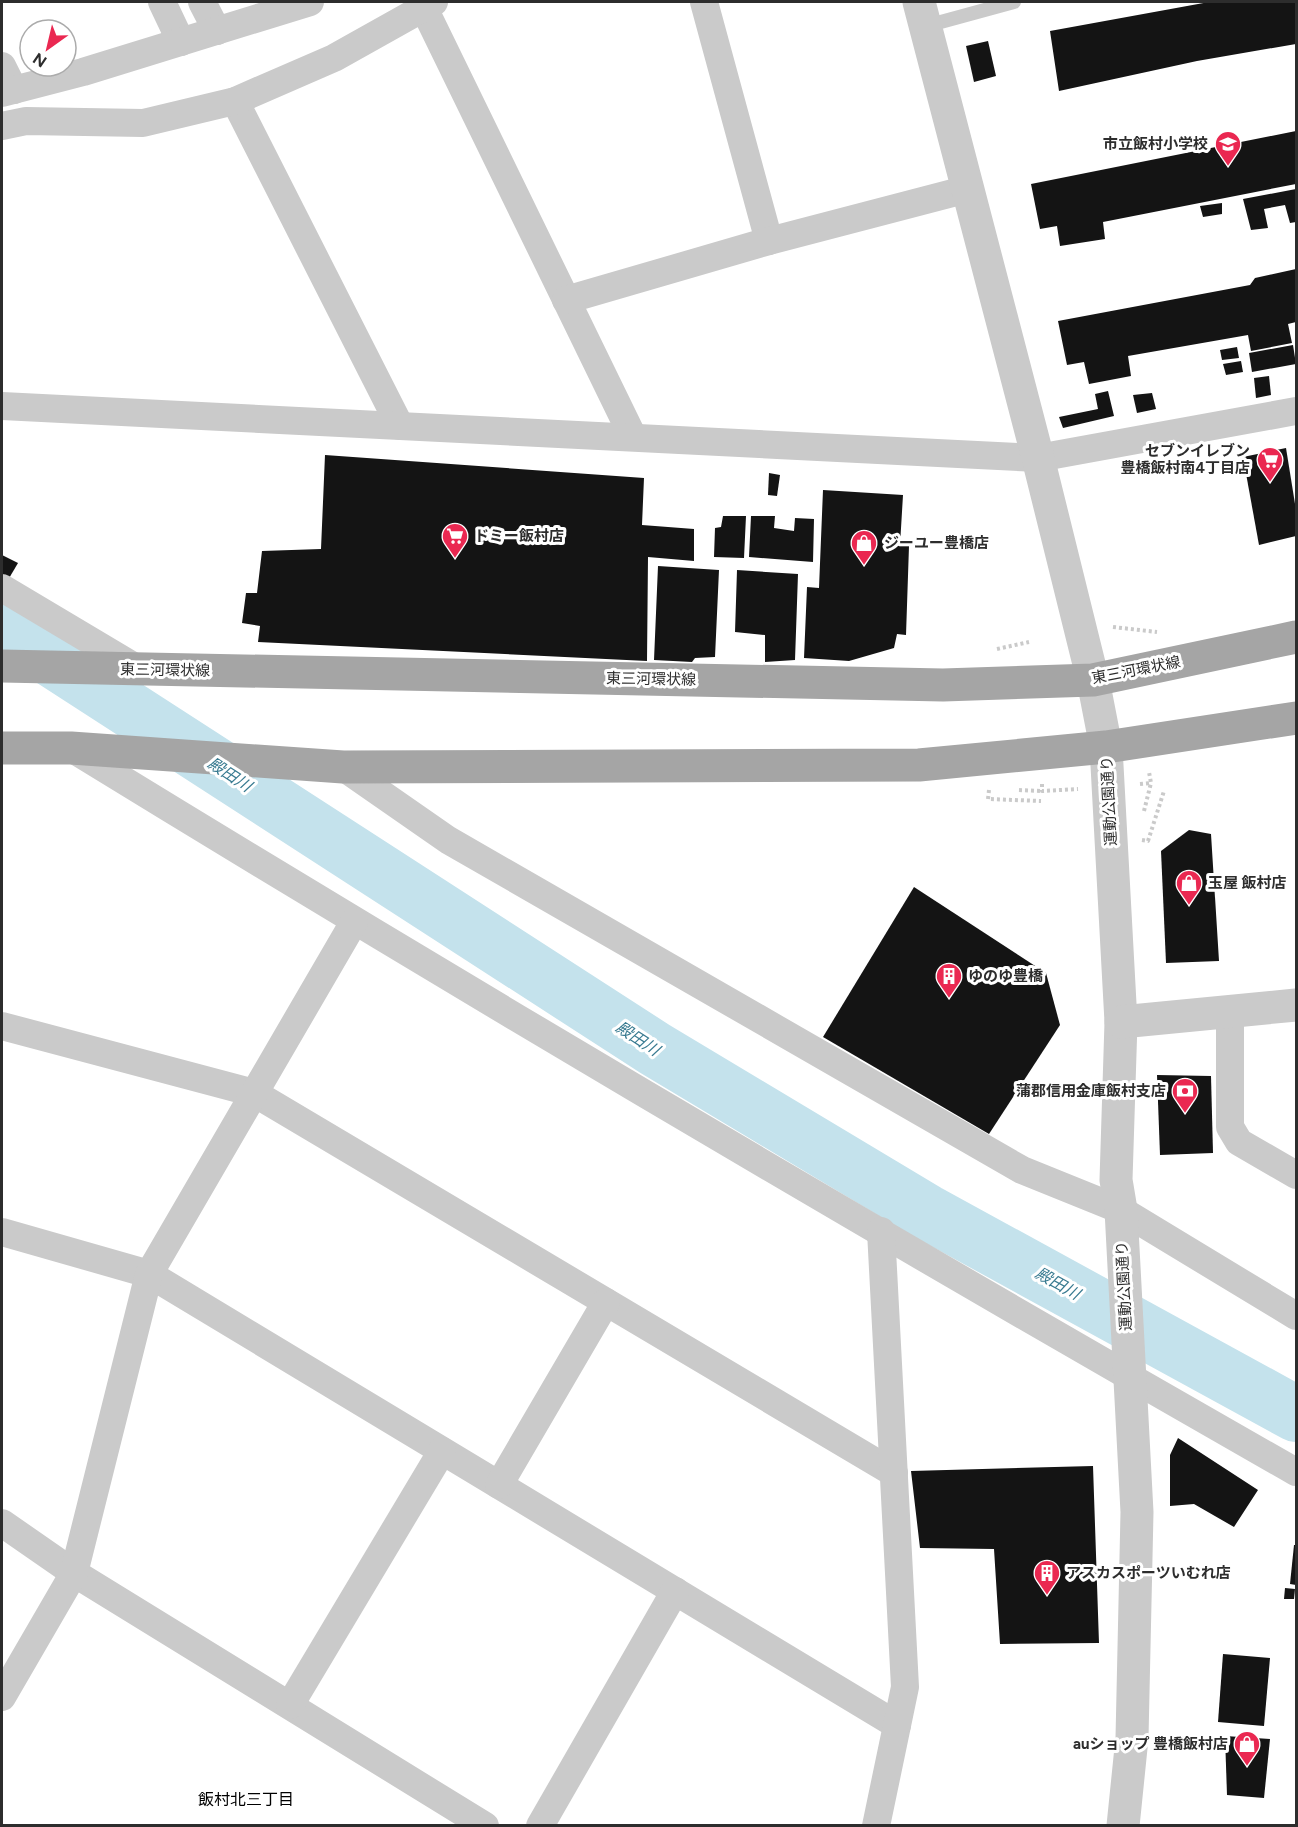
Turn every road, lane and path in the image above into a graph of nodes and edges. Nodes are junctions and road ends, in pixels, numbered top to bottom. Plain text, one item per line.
1 (162, 2) edge
2 (202, 2) edge
3 (310, 2) edge
4 (704, 2) edge
5 (1014, 2) edge
6 (427, 3) edge
7 (922, 14) edge
8 (218, 31) junction
9 (181, 42) junction
10 (6, 83) edge
11 (235, 101) junction
12 (2, 126) edge
13 (968, 189) junction
14 (769, 241) junction
15 (566, 300) junction
16 (2, 406) edge
17 (1296, 411) edge
18 (400, 426) junction
19 (633, 438) junction
20 (1038, 458) junction
21 (2, 588) edge
22 (1296, 637) edge
23 (2, 666) edge
24 (123, 669) junction
25 (1093, 680) junction
26 (1296, 718) edge
27 (1106, 747) junction
28 (2, 748) edge
29 (81, 749) junction
30 (343, 767) junction
31 (1151, 783) dead end
32 (999, 789) dead end
33 (1010, 790) dead end
34 (1042, 791) dead end
35 (1164, 791) dead end
36 (1041, 801) dead end
37 (1142, 816) dead end
38 (1136, 838) dead end
39 (354, 922) junction
40 (1296, 1005) edge
41 (1230, 1011) junction
42 (1121, 1022) junction
43 (2, 1026) edge
44 (254, 1093) junction
45 (1296, 1175) edge
46 (1122, 1222) junction
47 (881, 1231) junction
48 (2, 1232) edge
49 (149, 1274) junction
50 (606, 1302) junction
51 (1296, 1316) edge
52 (1128, 1369) junction
53 (442, 1450) junction
54 (1296, 1472) edge
55 (894, 1473) junction
56 (499, 1485) junction
57 (2, 1523) edge
58 (74, 1573) junction
59 (675, 1591) junction
60 (2, 1697) edge
61 (290, 1705) junction
62 (897, 1725) junction
63 (485, 1826) edge
64 (540, 1826) edge
65 (876, 1826) edge
66 (1123, 1826) edge

1 - 9 street
2 - 8 street
3 - 8 street
4 - 14 street
5 - 7 lane
6 - 11 street
6 - 15 street
7 - 13 street, 運動公園通り
8 - 9 street
9 - 10 street
11 - 12 street
11 - 18 street
13 - 14 street
13 - 20 street, 運動公園通り
14 - 15 street
15 - 19 street
16 - 18 street
17 - 20 street
18 - 19 street
19 - 20 street
20 - 25 street, 運動公園通り
21 - 24 street
22 - 25 main road, 東三河環状線
23 - 24 main road, 東三河環状線
24 - 25 main road, 東三河環状線
25 - 27 street, 運動公園通り
26 - 27 main road
27 - 30 main road
27 - 42 street, 運動公園通り
28 - 29 main road
29 - 30 main road
29 - 39 street
30 - 46 street
31 - 37 path
32 - 36 path
33 - 34 path
35 - 38 path
39 - 44 street
39 - 47 street
40 - 41 street
41 - 42 street
41 - 45 street
42 - 46 street, 運動公園通り
43 - 44 street
44 - 49 street
44 - 50 street
46 - 51 street
46 - 52 street, 運動公園通り
47 - 52 street
47 - 55 street
48 - 49 street
49 - 53 street
49 - 58 street
50 - 55 street
50 - 56 street
52 - 54 street
52 - 66 street, 運動公園通り
53 - 56 street
53 - 61 street
55 - 62 street
56 - 59 street
57 - 58 street
58 - 60 street
58 - 61 street
59 - 62 street
59 - 64 street
61 - 63 street
62 - 65 street

